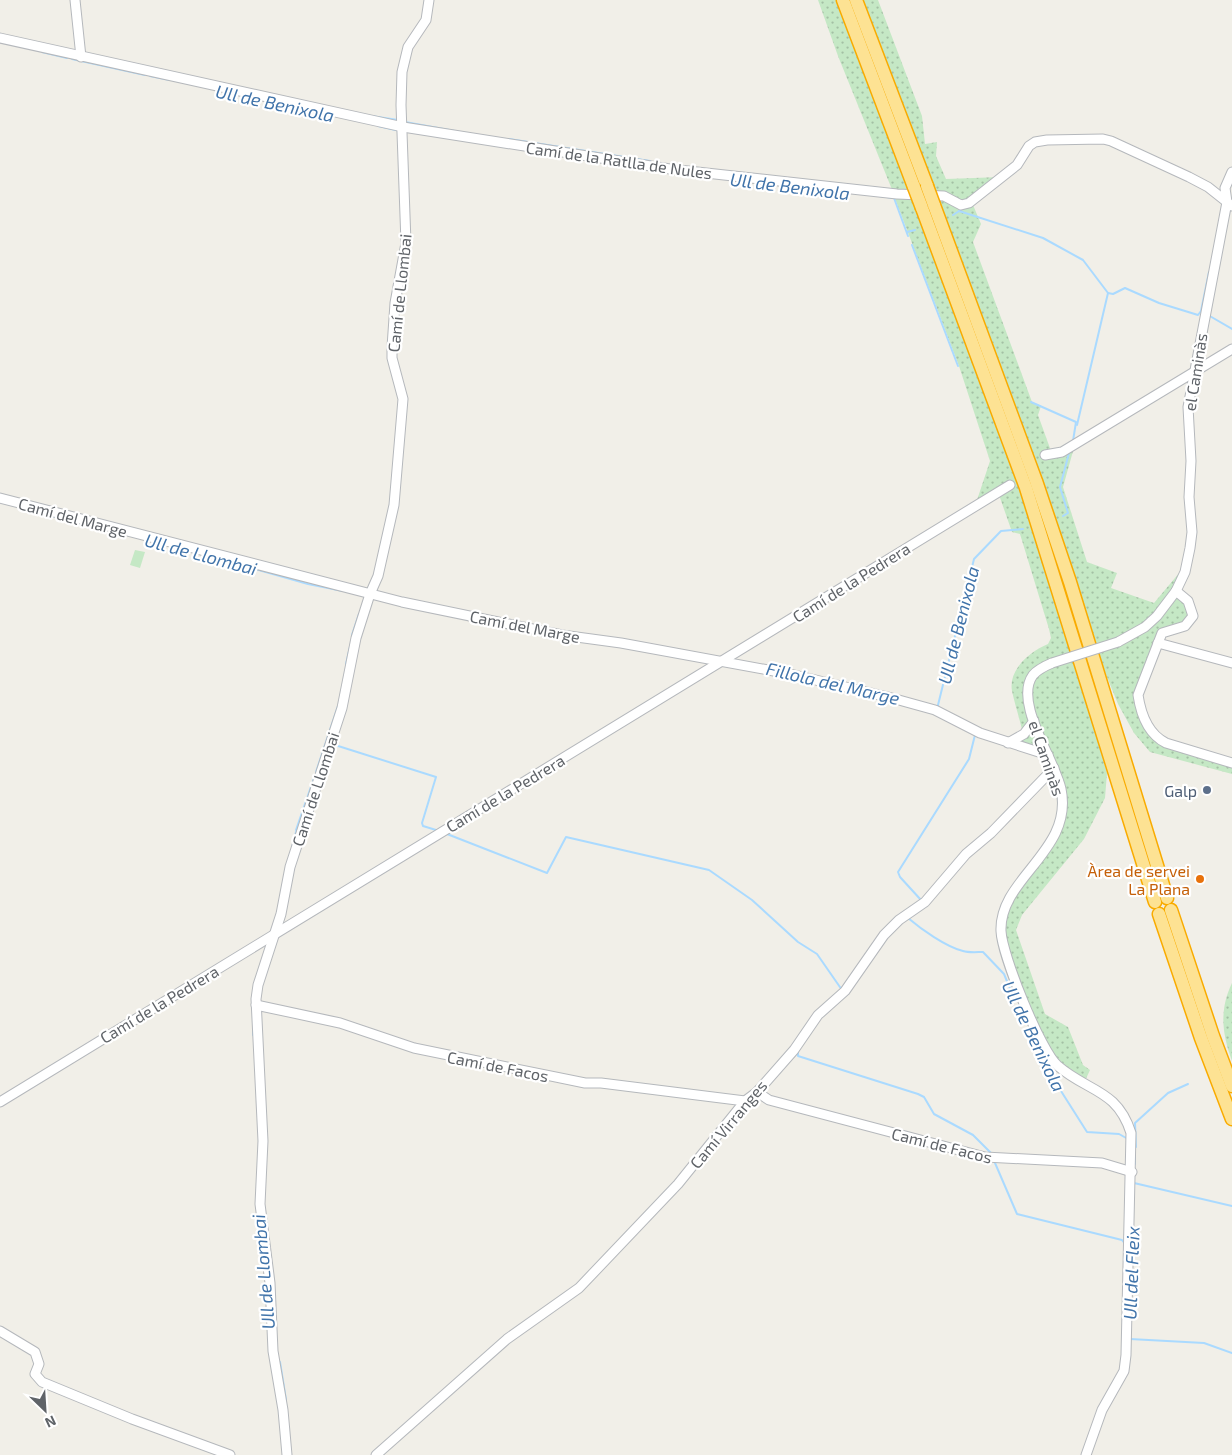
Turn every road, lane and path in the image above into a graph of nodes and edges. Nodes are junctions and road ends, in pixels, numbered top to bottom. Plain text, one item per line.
1 (75, 0) edge
2 (429, 0) edge
3 (843, 0) edge
4 (856, 0) edge
5 (0, 38) edge
6 (81, 57) junction
7 (402, 123) junction
8 (1232, 172) edge
9 (920, 187) junction
10 (1229, 204) edge
11 (1232, 349) edge
12 (1194, 372) junction
13 (1045, 455) dead end
14 (1010, 485) dead end
15 (0, 498) edge
16 (1176, 591) junction
17 (370, 594) junction
18 (1158, 643) junction
19 (721, 662) junction
20 (1232, 663) edge
21 (1034, 721) junction
22 (1008, 743) junction
23 (1048, 755) junction
24 (1232, 763) edge
25 (1054, 768) junction
26 (1163, 906) junction
27 (276, 933) junction
28 (256, 1005) junction
29 (1232, 1086) edge
30 (757, 1092) junction
31 (745, 1101) junction
32 (0, 1102) edge
33 (1232, 1119) edge
34 (1132, 1172) junction
35 (0, 1331) edge
36 (230, 1455) edge
37 (287, 1455) edge
38 (376, 1455) edge
39 (1086, 1455) edge

1 - 6 street
2 - 7 street, Camí de Llombai
3 - 9 highway
4 - 9 highway
5 - 6 street, Camí de la Ratlla de Nules
6 - 7 street, Camí de la Ratlla de Nules
7 - 10 street, Camí de la Ratlla de Nules
7 - 17 street, Camí de Llombai
8 - 10 street, el Caminàs
9 - 26 highway, bridge
10 - 12 street, el Caminàs
11 - 12 street
12 - 13 street
12 - 16 street, el Caminàs
14 - 19 street, Camí de la Pedrera
15 - 17 street, Camí del Marge
16 - 18 street
16 - 21 street, el Caminàs, bridge
17 - 19 street, Camí del Marge
17 - 27 street, Camí de Llombai
18 - 20 street
18 - 24 street
19 - 22 street, Camí del Marge
19 - 27 street, Camí de la Pedrera
21 - 22 street
21 - 23 street, el Caminàs
22 - 23 street, Camí del Marge
23 - 25 street, el Caminàs
25 - 30 street, Camí Virranges
25 - 34 street, el Caminàs
26 - 29 highway
26 - 33 highway
27 - 28 street, Camí de Llombai
27 - 32 street, Camí de la Pedrera
28 - 31 street, Camí de Facos
28 - 37 street, Camí de Llombai
30 - 31 street, Camí Virranges
30 - 34 street, Camí de Facos
31 - 38 street, Camí Virranges
34 - 39 street, el Caminàs
35 - 36 street

